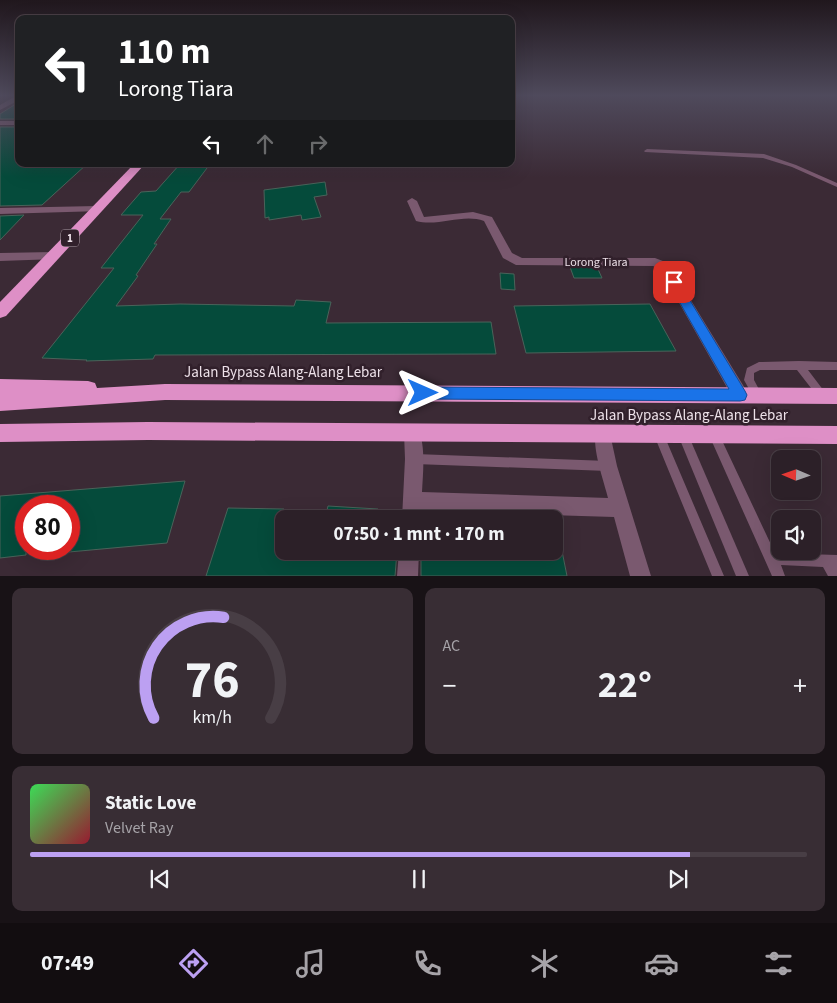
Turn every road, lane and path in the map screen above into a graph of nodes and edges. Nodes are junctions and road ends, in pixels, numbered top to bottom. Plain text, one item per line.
1 (0, 123) edge
2 (15, 123) edge
3 (647, 151) dead end
4 (137, 167) edge
5 (837, 185) edge
6 (412, 202) dead end
7 (97, 209) junction
8 (0, 211) edge
9 (54, 256) junction
10 (0, 257) edge
11 (0, 312) edge
12 (799, 366) junction
13 (837, 366) edge
14 (0, 387) edge
15 (748, 395) junction
16 (102, 396) junction
17 (830, 396) edge
18 (0, 403) edge
19 (0, 433) edge
20 (412, 433) junction
21 (603, 434) junction
22 (659, 434) junction
23 (683, 435) junction
24 (714, 435) junction
25 (837, 435) edge
26 (414, 459) junction
27 (608, 466) junction
28 (621, 508) junction
29 (412, 510) edge
30 (408, 560) edge
31 (771, 560) junction
32 (832, 561) edge
33 (407, 576) edge
34 (641, 576) edge
35 (718, 576) edge
36 (744, 576) edge
37 (779, 576) edge
38 (835, 576) edge

1 - 2 street
3 - 5 lane
4 - 7 highway, 1
6 - 15 street, Lorong Tiara
7 - 8 street
7 - 9 highway, 1
9 - 10 street
9 - 11 highway, 1
12 - 13 lane
12 - 15 lane
12 - 17 lane
14 - 16 highway
15 - 16 highway, Jalan Bypass Alang-Alang Lebar
15 - 17 highway, Jalan Bypass Alang-Alang Lebar
16 - 18 highway, Jalan Bypass Alang-Alang Lebar
19 - 20 highway, Jalan Bypass Alang-Alang Lebar
20 - 21 highway, Jalan Bypass Alang-Alang Lebar
20 - 26 street
21 - 22 highway, Jalan Bypass Alang-Alang Lebar
21 - 27 street
22 - 23 highway, Jalan Bypass Alang-Alang Lebar
22 - 35 lane
23 - 24 highway, Jalan Bypass Alang-Alang Lebar
23 - 36 lane
24 - 25 highway, Jalan Bypass Alang-Alang Lebar
24 - 31 lane
26 - 27 lane
26 - 29 street
27 - 28 street
28 - 29 street
28 - 34 street
30 - 33 street
31 - 32 lane
31 - 37 lane
32 - 38 lane

